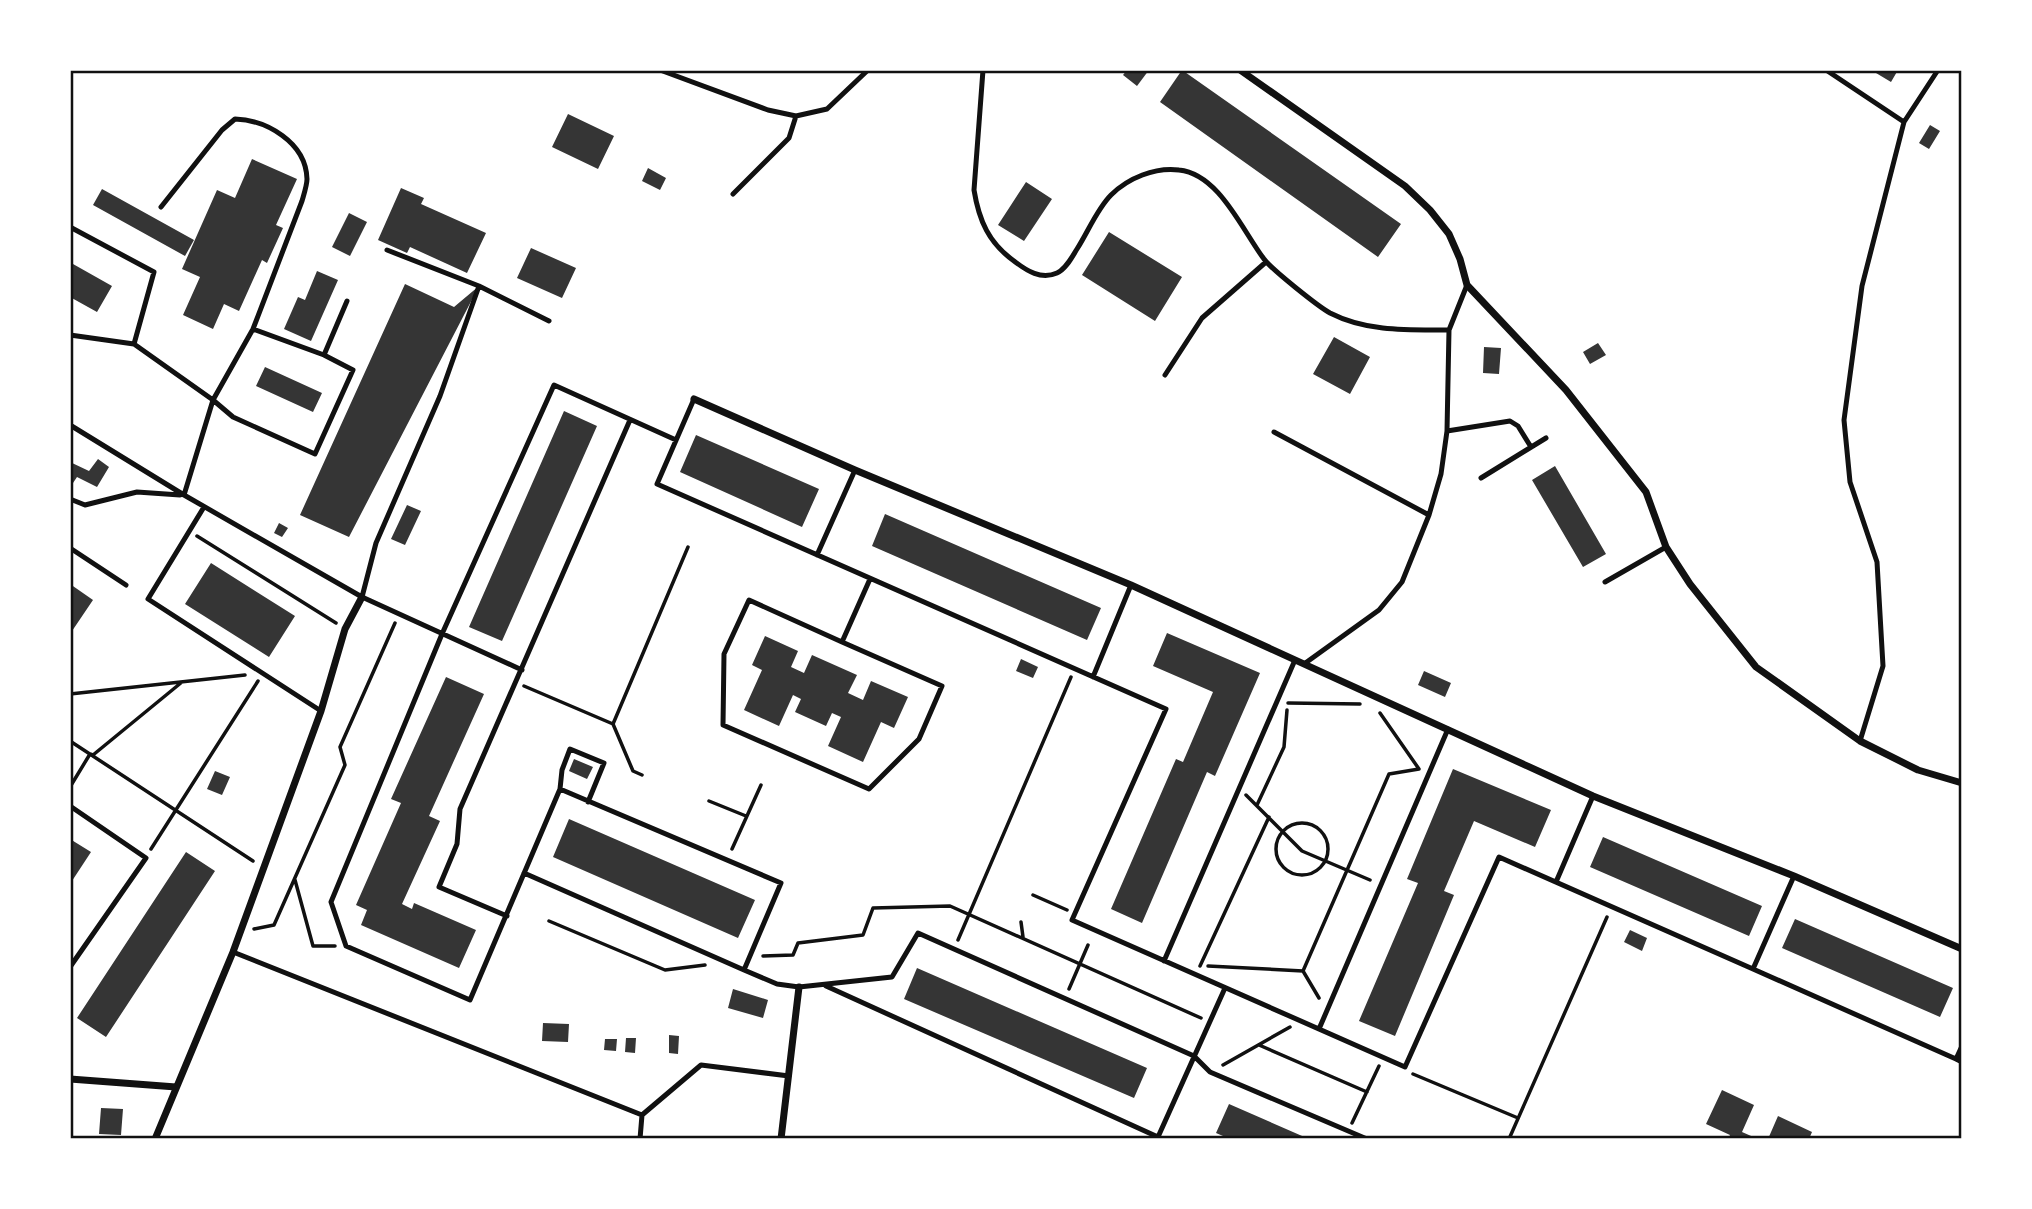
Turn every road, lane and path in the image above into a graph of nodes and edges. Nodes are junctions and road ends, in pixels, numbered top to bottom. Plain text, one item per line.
1 (660, 70) edge
2 (868, 70) edge
3 (983, 70) edge
4 (1240, 70) edge
5 (1826, 70) edge
6 (1938, 70) edge
7 (796, 116) junction
8 (1904, 122) junction
9 (733, 194) dead end
10 (161, 207) dead end
11 (70, 227) edge
12 (387, 250) dead end
13 (1266, 262) junction
14 (1467, 285) junction
15 (479, 286) junction
16 (347, 301) dead end
17 (549, 321) dead end
18 (253, 329) junction
19 (1449, 330) junction
20 (70, 335) edge
21 (134, 344) junction
22 (324, 355) junction
23 (1165, 375) dead end
24 (694, 399) joint
25 (213, 400) junction
26 (630, 420) junction
27 (70, 425) edge
28 (1447, 431) junction
29 (1274, 432) dead end
30 (1546, 438) dead end
31 (677, 440) junction
32 (1531, 447) junction
33 (855, 470) junction
34 (1481, 478) dead end
35 (184, 495) junction
36 (70, 499) edge
37 (204, 507) junction
38 (1429, 515) junction
39 (190, 531) junction
40 (688, 547) dead end
41 (1665, 547) junction
42 (70, 548) edge
43 (817, 555) junction
44 (870, 579) junction
45 (1605, 582) dead end
46 (126, 585) dead end
47 (1131, 585) junction
48 (362, 597) junction
49 (398, 615) junction
50 (345, 629) junction
51 (442, 634) junction
52 (842, 642) junction
53 (1295, 660) junction
54 (1304, 664) junction
55 (1075, 669) junction
56 (522, 670) junction
57 (263, 674) junction
58 (1093, 677) junction
59 (182, 682) junction
60 (516, 683) junction
61 (70, 694) edge
62 (1362, 704) dead end
63 (1374, 704) dead end
64 (321, 711) junction
65 (613, 724) junction
66 (1448, 729) junction
67 (70, 741) edge
68 (1860, 741) junction
69 (90, 754) junction
70 (642, 775) dead end
71 (1962, 783) edge
72 (761, 785) dead end
73 (70, 787) edge
74 (1240, 788) junction
75 (560, 789) junction
76 (1594, 796) junction
77 (709, 801) dead end
78 (588, 802) junction
79 (1257, 805) junction
80 (70, 806) edge
81 (176, 810) junction
82 (747, 816) junction
83 (1269, 817) junction
84 (1283, 830) junction
85 (146, 858) junction
86 (727, 860) junction
87 (1326, 860) junction
88 (264, 868) junction
89 (1347, 870) junction
90 (524, 873) junction
91 (1794, 876) junction
92 (295, 878) junction
93 (1556, 882) junction
94 (1382, 885) junction
95 (1033, 895) dead end
96 (1611, 907) junction
97 (1075, 913) junction
98 (507, 916) junction
99 (549, 922) dead end
100 (1021, 922) dead end
101 (240, 932) junction
102 (1023, 939) dead end
103 (1088, 945) dead end
104 (346, 946) junction
105 (954, 948) junction
106 (1962, 949) edge
107 (233, 952) junction
108 (1164, 961) junction
109 (727, 962) junction
110 (1193, 963) dead end
111 (1200, 966) junction
112 (70, 967) edge
113 (1753, 969) junction
114 (744, 970) junction
115 (1212, 971) dead end
116 (1303, 971) junction
117 (822, 985) junction
118 (799, 987) junction
119 (1225, 988) junction
120 (1323, 992) dead end
121 (1065, 998) junction
122 (1319, 998) junction
123 (1316, 1007) dead end
124 (1301, 1021) junction
125 (1319, 1030) junction
126 (1259, 1045) junction
127 (1962, 1046) edge
128 (1194, 1056) junction
129 (1383, 1058) junction
130 (1959, 1060) edge
131 (1405, 1068) junction
132 (1210, 1072) junction
133 (789, 1076) junction
134 (70, 1079) edge
135 (176, 1087) junction
136 (1367, 1092) junction
137 (642, 1115) junction
138 (1518, 1118) junction
139 (1349, 1131) junction
140 (1159, 1138) edge
141 (155, 1139) edge
142 (640, 1139) edge
143 (782, 1139) edge
144 (1367, 1139) edge
145 (1509, 1139) edge

1 - 7 lane
2 - 7 lane
3 - 13 lane
4 - 14 street
5 - 8 lane
6 - 8 lane
7 - 9 lane
8 - 68 lane
10 - 18 lane
11 - 21 lane
12 - 15 lane
13 - 19 lane
13 - 23 lane
14 - 19 lane
14 - 41 street
15 - 17 lane
15 - 48 lane
16 - 22 lane
18 - 22 lane
18 - 25 lane
19 - 28 lane
20 - 21 lane
21 - 25 lane
22 - 25 lane
24 - 31 lane
24 - 33 street
25 - 35 lane
26 - 31 lane
26 - 51 lane
26 - 56 lane
27 - 35 lane
28 - 32 lane
28 - 38 lane
29 - 38 lane
30 - 32 lane
31 - 43 lane
32 - 34 lane
33 - 43 lane
33 - 47 street
35 - 36 lane
35 - 37 lane
37 - 39 lane
37 - 48 lane
38 - 54 lane
39 - 50 path
39 - 57 lane
40 - 65 path
41 - 45 lane
41 - 68 street
42 - 46 lane
43 - 44 lane
44 - 52 lane
44 - 55 lane
47 - 53 street
47 - 58 lane
48 - 49 lane
48 - 50 street
49 - 51 lane
49 - 92 path
50 - 64 street
51 - 56 lane
51 - 104 lane
52 - 52 lane
53 - 54 street
53 - 74 lane
54 - 66 street
55 - 58 lane
55 - 105 path
56 - 60 lane
57 - 59 path
57 - 64 lane
57 - 81 path
58 - 97 lane
59 - 61 path
59 - 69 path
60 - 65 path
60 - 98 lane
62 - 79 path
63 - 89 path
64 - 88 street
65 - 70 path
66 - 76 street
66 - 94 lane
67 - 69 path
68 - 71 street
69 - 73 path
69 - 81 path
72 - 82 path
74 - 79 path
74 - 108 lane
75 - 78 lane
75 - 78 lane
75 - 90 lane
76 - 91 street
76 - 93 lane
77 - 82 path
78 - 86 lane
79 - 83 path
80 - 85 lane
81 - 85 path
81 - 88 path
82 - 86 path
83 - 84 path
83 - 111 path
84 - 87 path
84 - 87 path
84 - 87 path
85 - 112 lane
86 - 114 lane
87 - 89 path
88 - 101 street
89 - 94 path
89 - 116 path
90 - 98 lane
90 - 109 lane
91 - 106 street
91 - 113 lane
92 - 101 path
92 - 104 path
93 - 96 lane
93 - 131 lane
94 - 125 lane
95 - 97 path
96 - 113 lane
96 - 138 path
97 - 108 lane
98 - 104 lane
99 - 109 path
100 - 102 path
101 - 107 street
103 - 121 path
105 - 117 lane
105 - 121 lane
107 - 135 street
107 - 137 lane
108 - 119 lane
109 - 114 lane
110 - 111 path
111 - 115 path
111 - 116 path
113 - 130 lane
114 - 118 lane
116 - 122 path
117 - 118 lane
117 - 140 lane
118 - 133 street
119 - 124 lane
119 - 128 lane
120 - 122 path
121 - 128 lane
122 - 123 path
124 - 125 lane
124 - 126 path
125 - 129 lane
126 - 132 path
126 - 136 path
127 - 130 lane
128 - 132 lane
128 - 140 lane
129 - 131 lane
129 - 136 path
131 - 138 path
132 - 139 lane
133 - 137 lane
133 - 143 street
134 - 135 street
135 - 141 street
136 - 139 path
137 - 142 lane
138 - 145 path
139 - 144 lane

